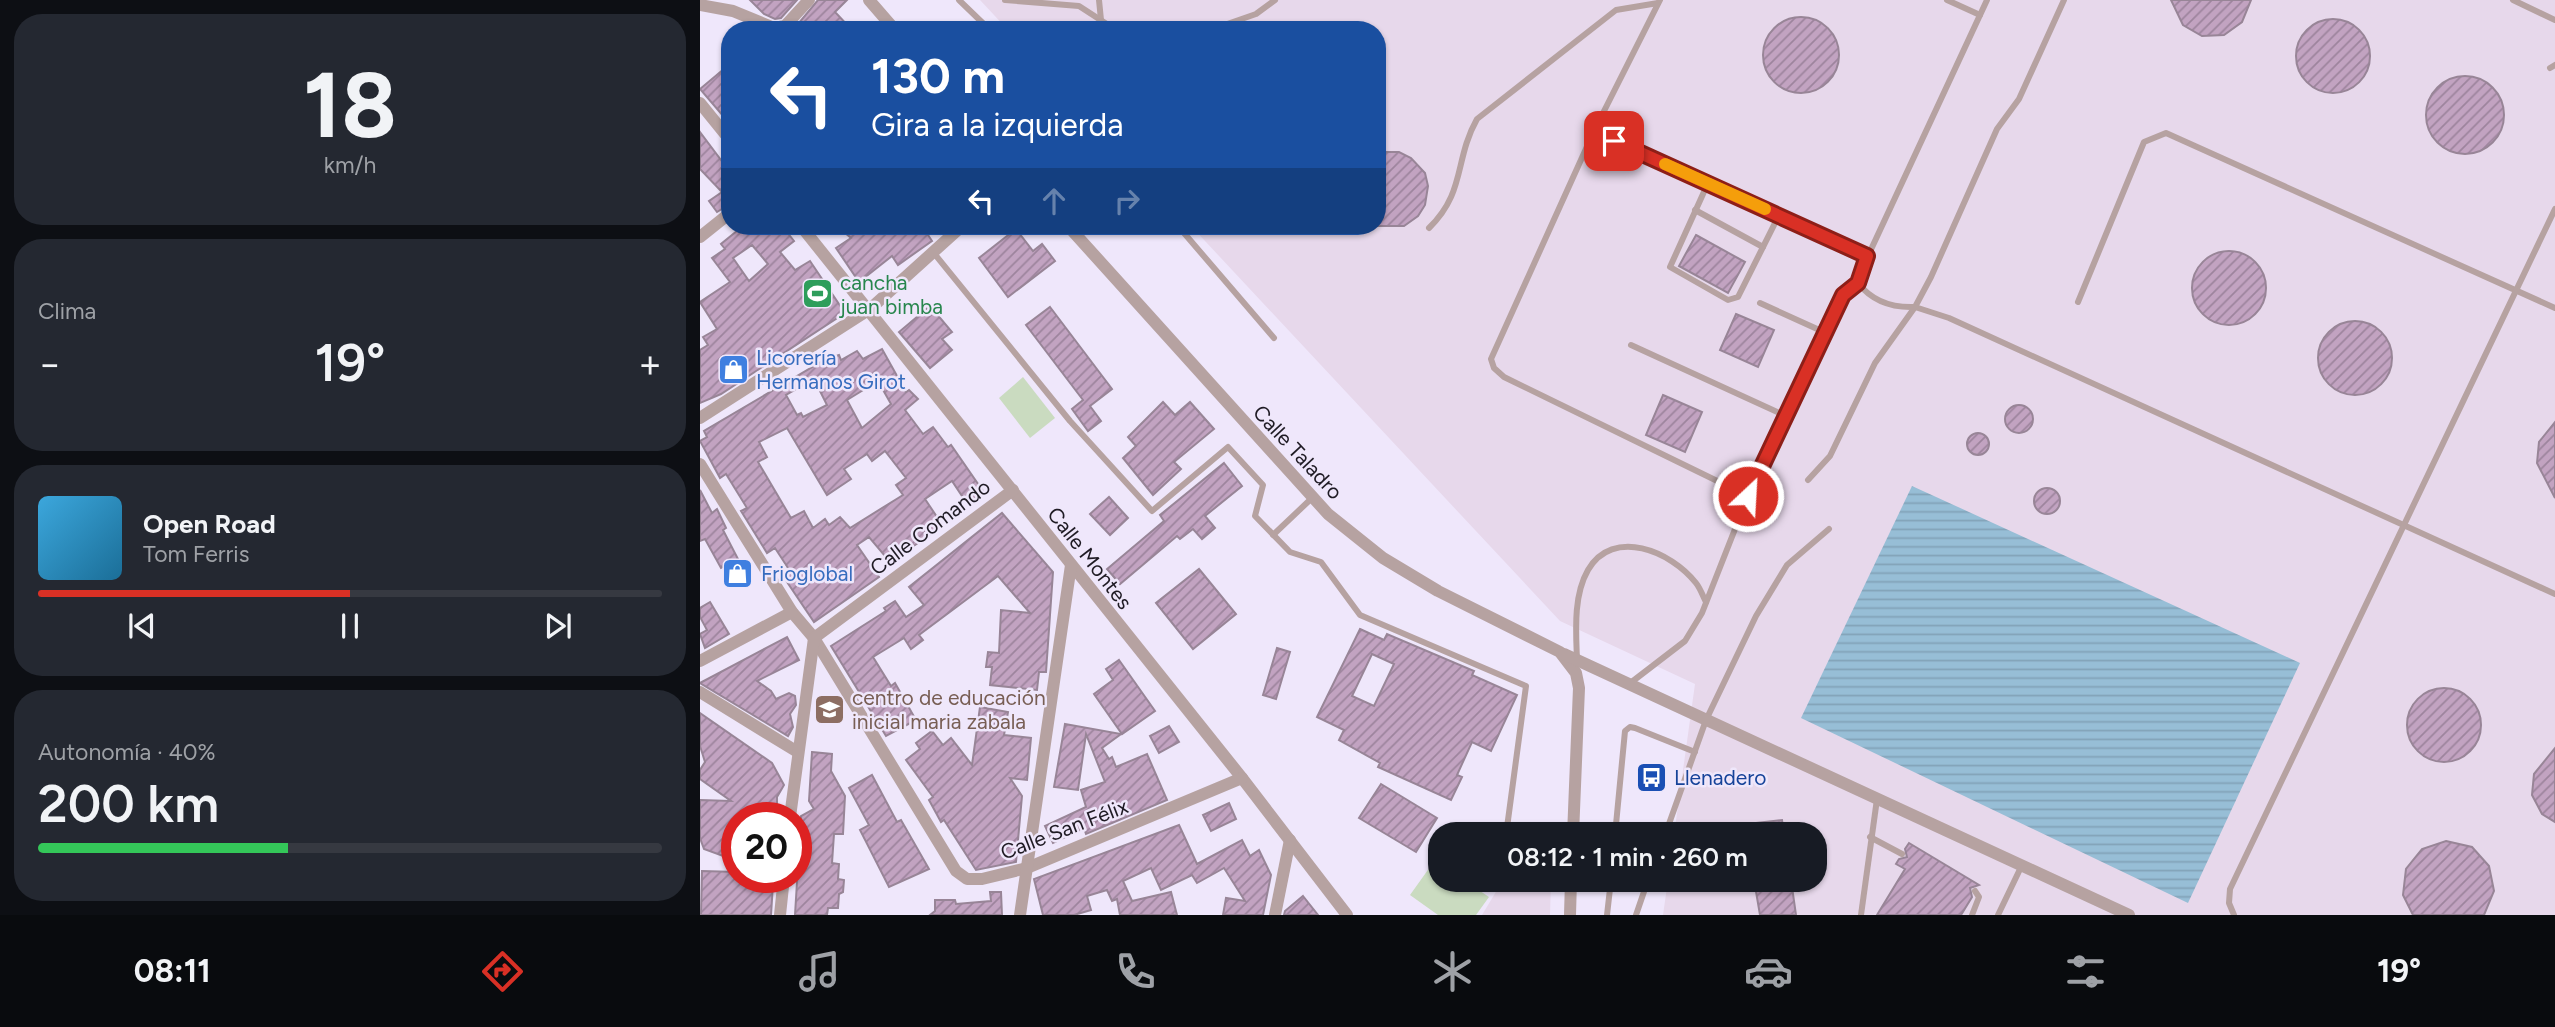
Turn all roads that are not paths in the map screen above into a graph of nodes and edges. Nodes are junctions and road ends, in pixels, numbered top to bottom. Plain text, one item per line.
1 (808, 0) edge
2 (869, 0) edge
3 (959, 0) edge
4 (1005, 0) edge
5 (1099, 0) edge
6 (1275, 0) edge
7 (1948, 0) edge
8 (1987, 0) edge
9 (2064, 0) edge
10 (2513, 0) edge
11 (1659, 1) edge
12 (700, 5) edge
13 (1980, 15) junction
14 (1101, 20) joint
15 (2555, 20) edge
16 (757, 21) edge
17 (789, 21) edge
18 (887, 21) edge
19 (981, 21) edge
20 (1236, 21) edge
21 (700, 103) edge
22 (721, 129) edge
23 (1594, 131) junction
24 (1708, 183) junction
25 (2555, 209) edge
26 (1695, 210) junction
27 (1779, 215) junction
28 (721, 220) edge
29 (1429, 228) dead end
30 (808, 235) edge
31 (952, 235) edge
32 (1076, 235) edge
33 (1186, 235) edge
34 (700, 237) edge
35 (1763, 247) junction
36 (933, 252) junction
37 (1867, 256) junction
38 (1858, 283) junction
39 (2516, 290) junction
40 (2078, 302) dead end
41 (1760, 303) dead end
42 (1914, 307) junction
43 (2555, 308) edge
44 (870, 309) junction
45 (1826, 333) junction
46 (1274, 338) dead end
47 (1631, 345) dead end
48 (1786, 416) junction
49 (700, 418) edge
50 (700, 464) edge
51 (1808, 480) dead end
52 (1013, 490) junction
53 (1748, 496) junction
54 (1312, 497) junction
55 (2404, 524) junction
56 (1829, 529) dead end
57 (1273, 535) junction
58 (1070, 565) junction
59 (2555, 594) edge
60 (1706, 602) junction
61 (792, 612) junction
62 (814, 638) junction
63 (1560, 652) junction
64 (1577, 660) junction
65 (700, 661) edge
66 (1629, 684) junction
67 (700, 692) edge
68 (1706, 720) junction
69 (796, 751) junction
70 (1695, 752) junction
71 (1242, 778) junction
72 (1877, 799) junction
73 (791, 802) edge
74 (1508, 822) edge
75 (1574, 822) edge
76 (1616, 822) edge
77 (1670, 822) edge
78 (1870, 837) junction
79 (1290, 840) junction
80 (1902, 854) dead end
81 (2022, 865) junction
82 (1027, 868) junction
83 (1975, 891) dead end
84 (1571, 892) edge
85 (1610, 892) edge
86 (1644, 892) edge
87 (782, 893) edge
88 (780, 915) edge
89 (1020, 915) edge
90 (1275, 915) edge
91 (1347, 915) edge
92 (1570, 915) edge
93 (1607, 915) edge
94 (1636, 915) edge
95 (1861, 915) edge
96 (1972, 915) edge
97 (1998, 915) edge
98 (2129, 915) edge
99 (2234, 915) edge

1 - 17 street
2 - 18 street
3 - 19 lane
4 - 14 lane
5 - 14 lane
6 - 20 lane
7 - 13 lane
8 - 13 lane
9 - 42 lane
10 - 15 lane
11 - 23 lane
11 - 29 lane
12 - 16 street
13 - 37 lane
21 - 22 street
23 - 24 lane
23 - 53 lane
24 - 26 lane
24 - 27 lane
25 - 39 lane
26 - 35 lane
26 - 35 lane
27 - 35 lane
27 - 37 lane
28 - 34 street
30 - 44 street, Calle Montes
31 - 36 street
32 - 54 street, Calle Taladro
33 - 46 lane
36 - 44 street
36 - 57 lane
37 - 38 lane
38 - 42 lane
38 - 45 lane
39 - 40 lane
39 - 43 lane
39 - 55 lane
41 - 45 lane
42 - 51 lane
42 - 55 lane
44 - 49 street
44 - 52 street, Calle Montes
45 - 48 lane
47 - 48 lane
48 - 53 lane
50 - 61 street, Calle San Félix
52 - 58 street, Calle Montes
52 - 62 street, Calle Comando
53 - 60 lane
54 - 57 lane
54 - 63 street, Calle Taladro
55 - 59 lane
55 - 99 lane
56 - 68 lane
57 - 74 lane
58 - 71 street, Calle Montes
58 - 82 street
60 - 64 lane
60 - 66 lane
61 - 62 street, Calle San Félix
61 - 65 street
62 - 69 street
62 - 82 street, Calle San Félix
63 - 64 street
63 - 75 street
64 - 66 street
66 - 68 street
67 - 69 street
68 - 70 lane
68 - 72 street
69 - 73 street
70 - 76 lane
70 - 77 lane
71 - 79 street, Calle Montes
71 - 82 street, Calle San Félix
72 - 78 lane
72 - 81 street
78 - 80 lane
78 - 95 lane
79 - 90 street
79 - 91 street, Calle Montes
81 - 97 lane
81 - 98 street
82 - 89 street
83 - 96 lane
84 - 92 street
85 - 93 lane
86 - 94 lane
87 - 88 street

